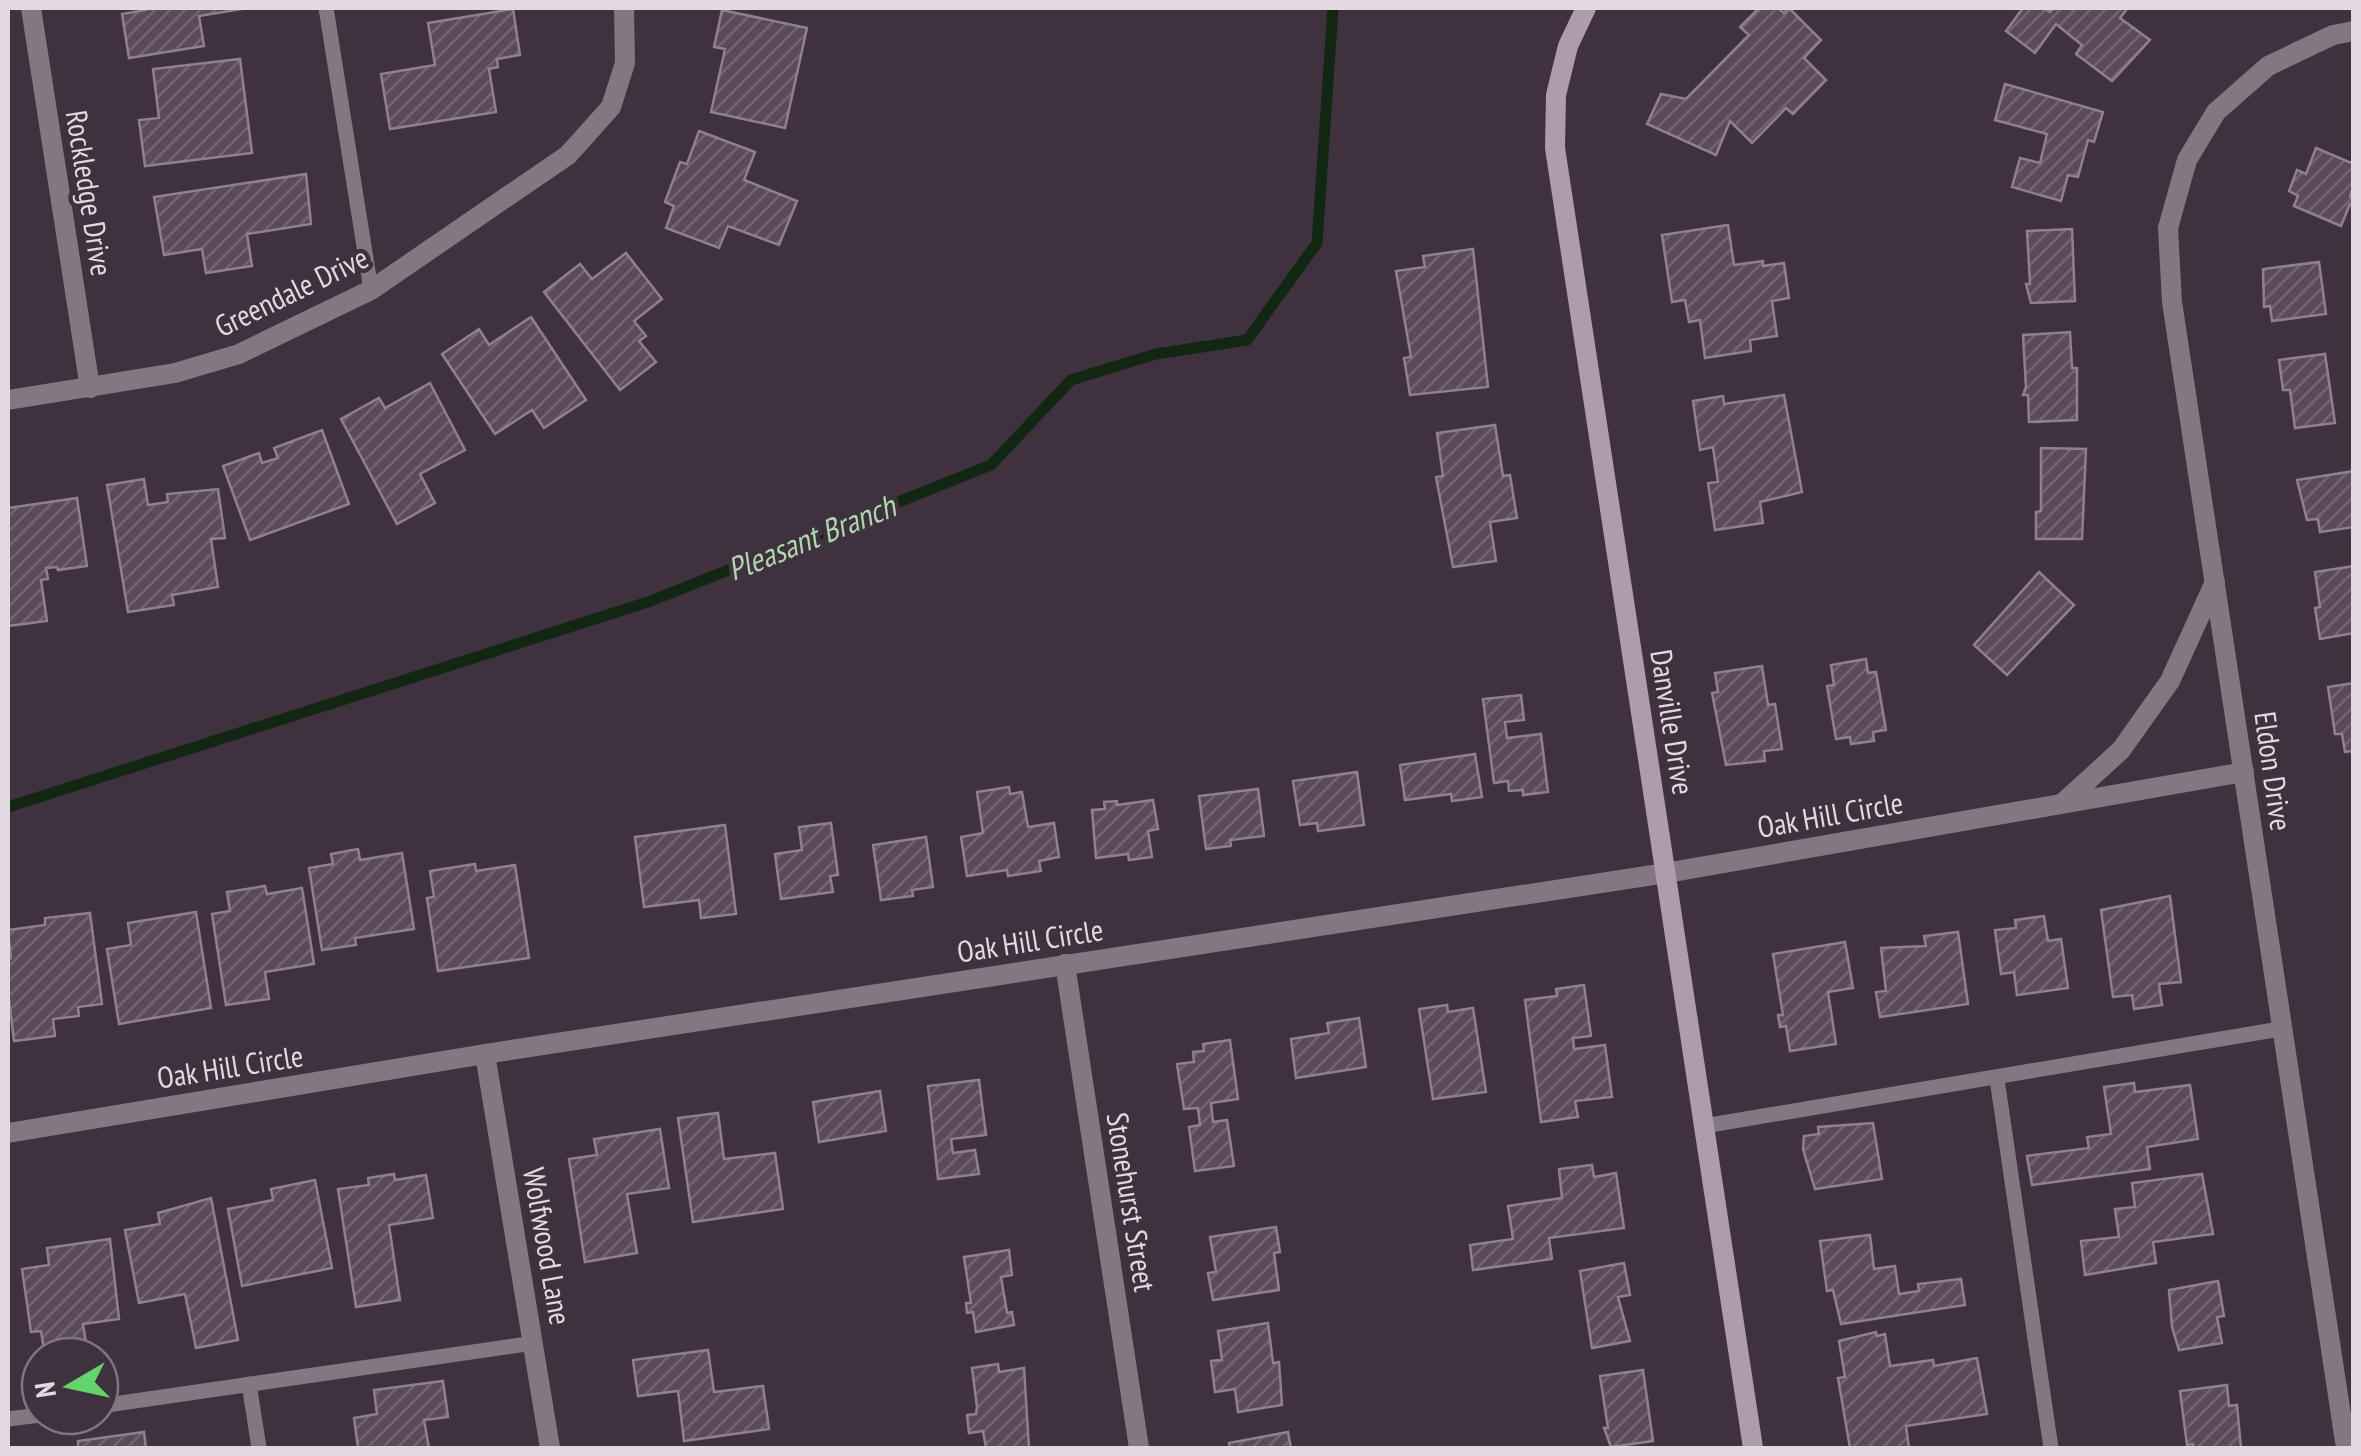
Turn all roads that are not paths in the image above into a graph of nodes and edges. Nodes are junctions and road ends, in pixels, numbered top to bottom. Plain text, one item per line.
1 (31, 8) edge
2 (326, 8) edge
3 (624, 8) edge
4 (1586, 8) edge
5 (2354, 31) edge
6 (371, 290) junction
7 (90, 388) junction
8 (8, 400) edge
9 (2215, 582) junction
10 (2244, 772) junction
11 (2062, 804) junction
12 (1666, 873) junction
13 (1066, 964) junction
14 (2280, 1029) junction
15 (485, 1054) junction
16 (1997, 1079) junction
17 (1704, 1126) junction
18 (8, 1134) edge
19 (534, 1343) junction
20 (250, 1384) junction
21 (120, 1403) edge
22 (259, 1448) edge
23 (550, 1448) edge
24 (1139, 1448) edge
25 (1753, 1448) edge
26 (2051, 1448) edge
27 (2346, 1448) edge

1 - 7 street, Rockledge Drive
2 - 6 lane
3 - 6 street, Greendale Drive
4 - 12 street, Danville Drive
5 - 9 street, Eldon Drive
6 - 7 street, Greendale Drive
7 - 8 street, Greendale Drive
9 - 10 street, Eldon Drive
9 - 11 street
10 - 11 street, Oak Hill Circle
10 - 14 street, Eldon Drive
11 - 12 street, Oak Hill Circle
12 - 13 street, Oak Hill Circle
12 - 17 street, Danville Drive
13 - 15 street, Oak Hill Circle
13 - 24 street, Stonehurst Street
14 - 16 lane
14 - 27 street, Eldon Drive
15 - 18 street, Oak Hill Circle
15 - 19 street, Wolfwood Lane
16 - 17 lane
16 - 26 lane
17 - 25 street, Danville Drive
19 - 20 lane
19 - 23 street, Wolfwood Lane
20 - 21 lane
20 - 22 lane

